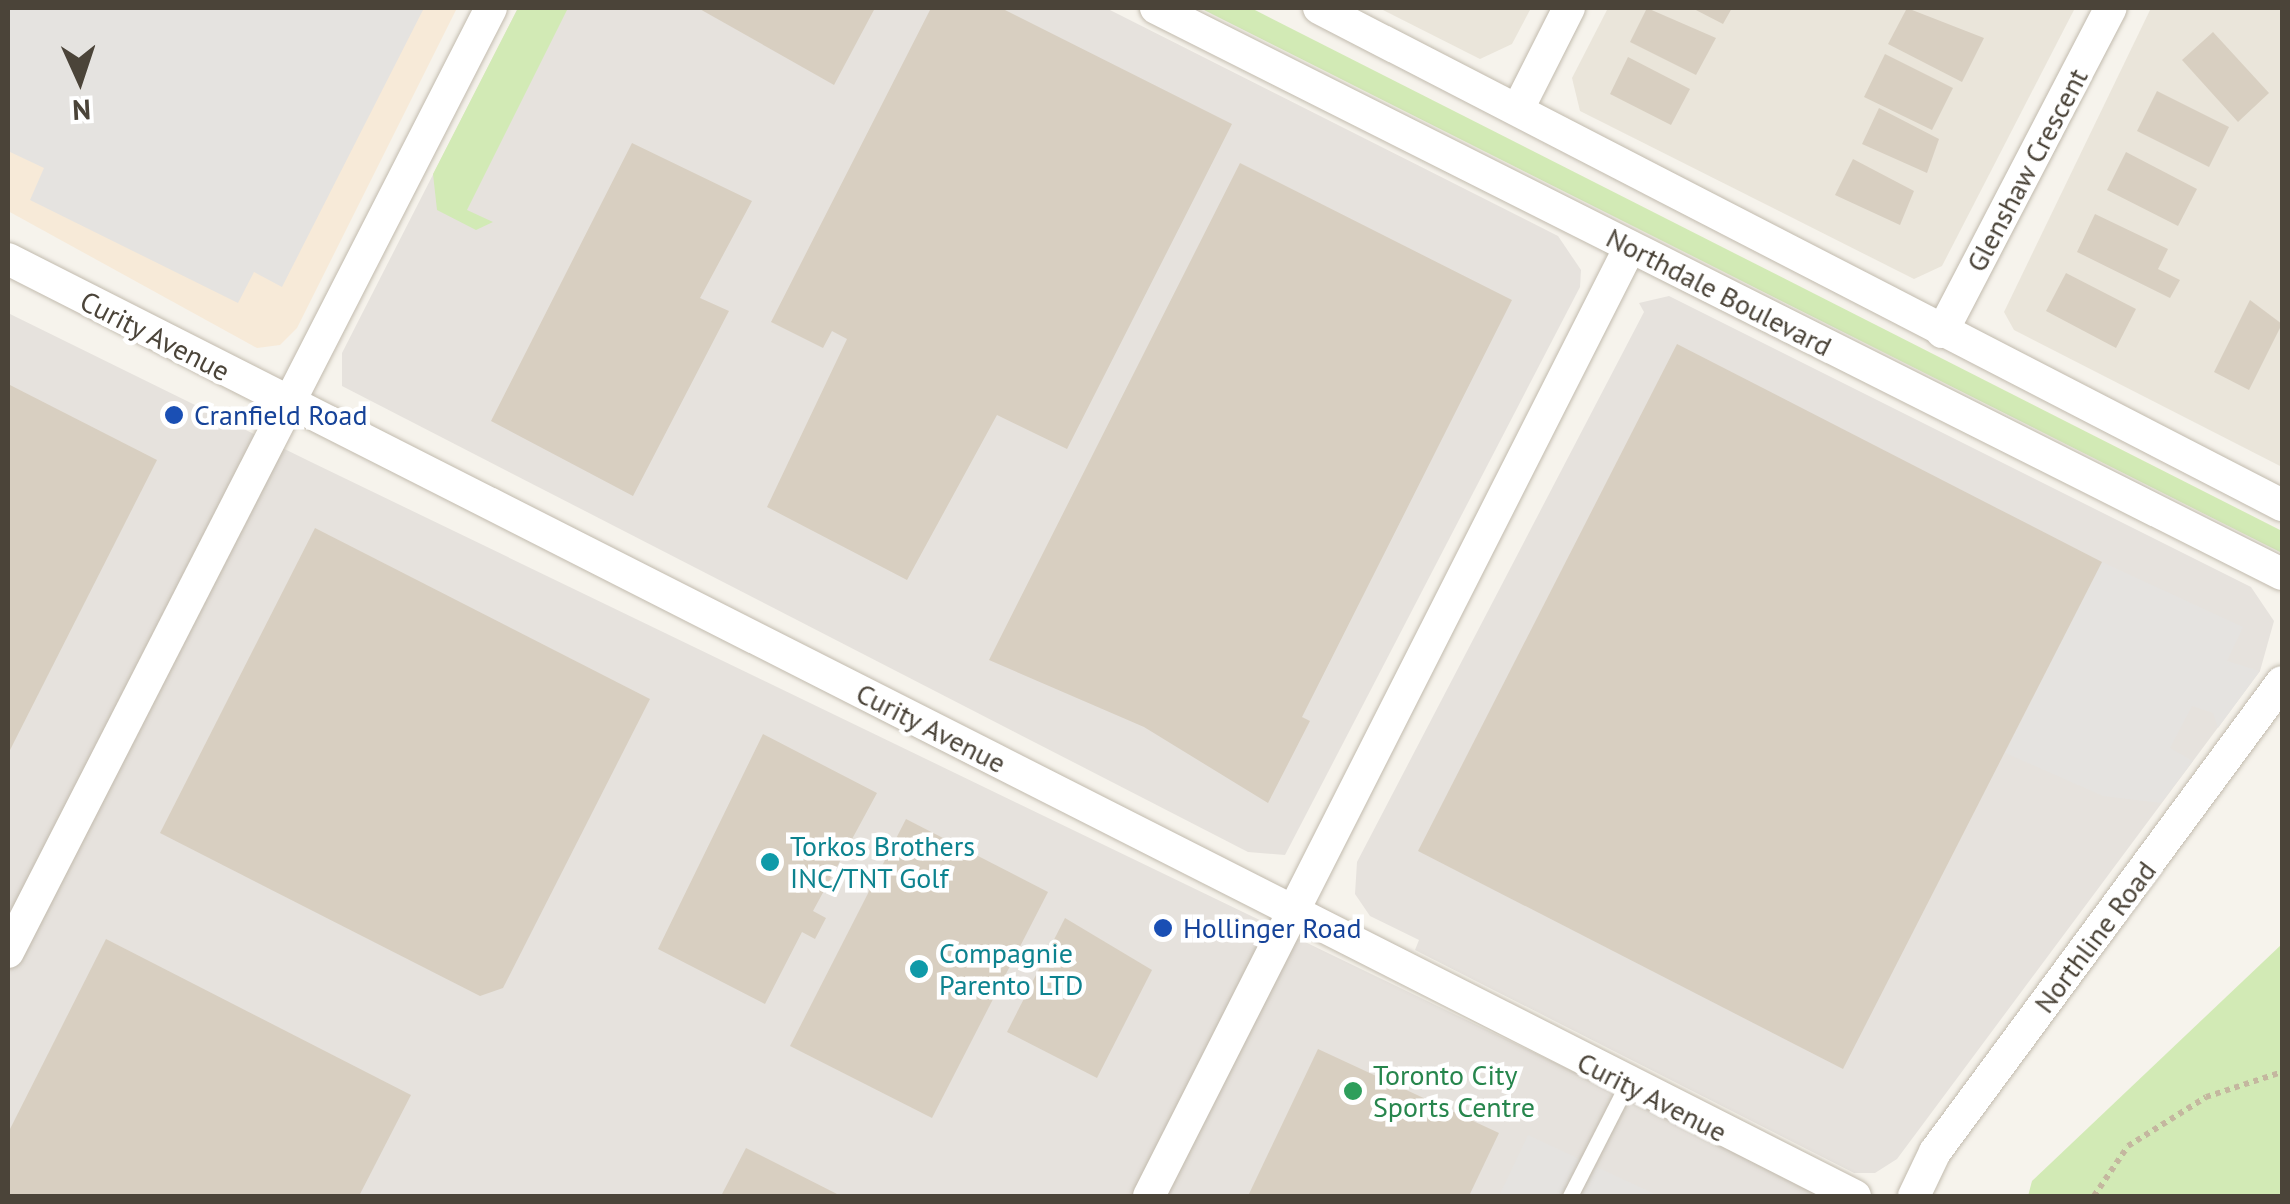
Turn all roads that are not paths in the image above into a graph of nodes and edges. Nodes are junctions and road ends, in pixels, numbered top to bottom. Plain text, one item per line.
1 (491, 8) edge
2 (1156, 8) edge
3 (1319, 8) edge
4 (1569, 8) edge
5 (2112, 8) edge
6 (1518, 109) junction
7 (1630, 247) junction
8 (8, 259) edge
9 (1942, 332) junction
10 (287, 404) junction
11 (2282, 505) edge
12 (2282, 574) edge
13 (2282, 682) edge
14 (1292, 912) junction
15 (8, 952) edge
16 (1627, 1084) junction
17 (1150, 1196) edge
18 (1570, 1196) edge
19 (1855, 1196) edge
20 (1914, 1196) edge

1 - 10 street
2 - 7 street, Northdale Boulevard
3 - 6 street
4 - 6 street
5 - 9 street, Glenshaw Crescent
6 - 9 street
7 - 12 street, Northdale Boulevard
7 - 14 street
8 - 10 street, Curity Avenue
9 - 11 street
10 - 14 street, Curity Avenue
10 - 15 street
13 - 20 street, Northline Road
14 - 16 street, Curity Avenue
14 - 17 street
16 - 18 lane
16 - 19 street, Curity Avenue

